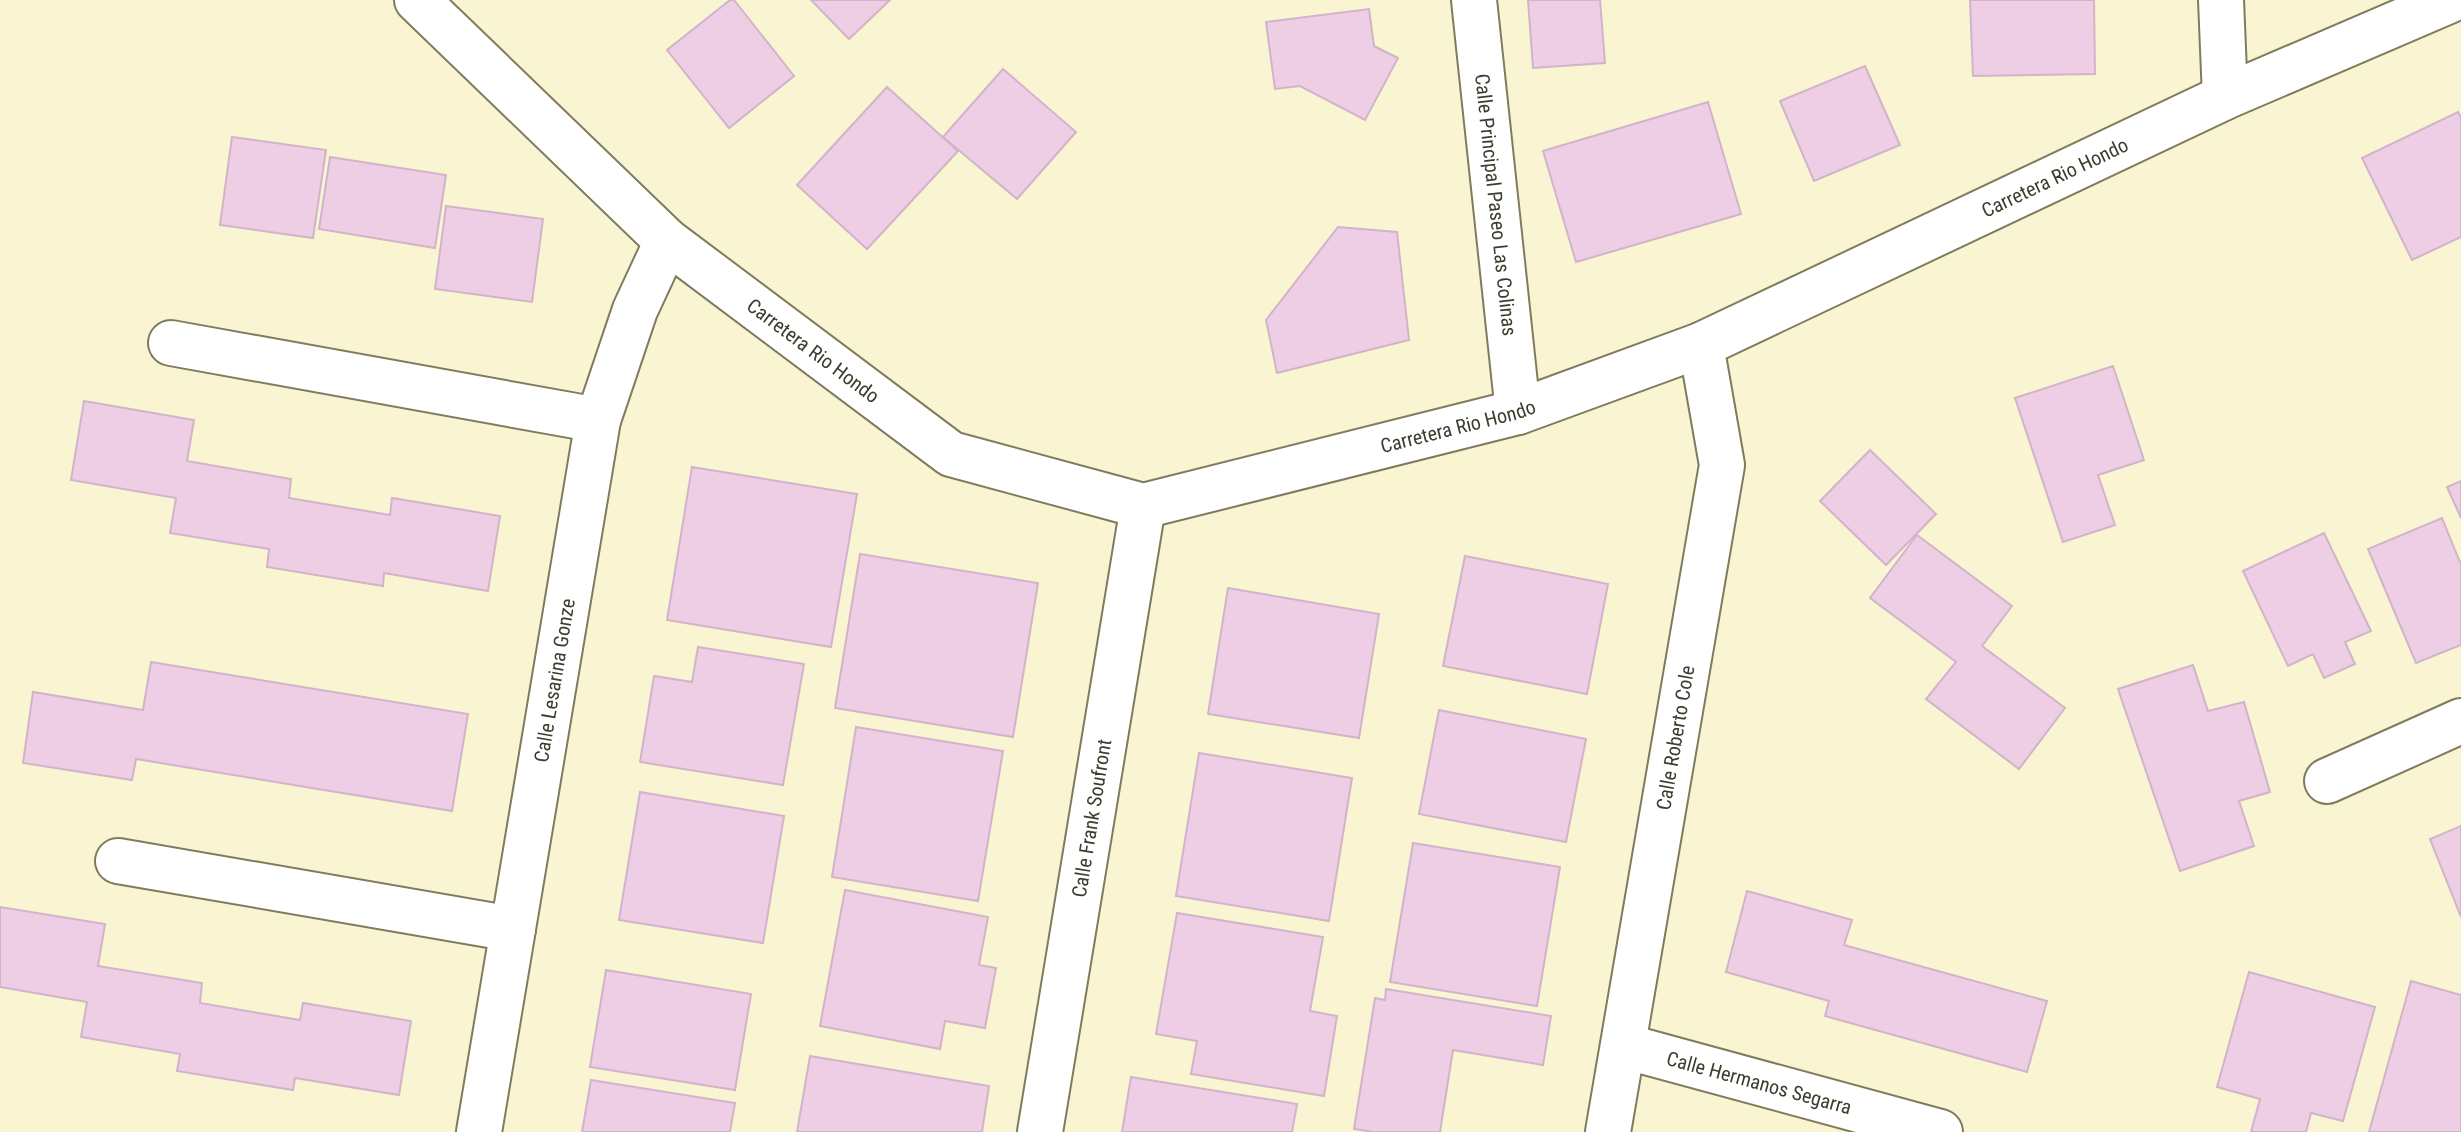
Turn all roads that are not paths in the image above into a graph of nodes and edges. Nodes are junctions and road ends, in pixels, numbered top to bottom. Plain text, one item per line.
1 (417, 0) edge
2 (1474, 0) edge
3 (2221, 0) edge
4 (2451, 0) edge
5 (2225, 97) junction
6 (667, 241) junction
7 (171, 343) dead end
8 (1701, 345) junction
9 (1518, 412) junction
10 (598, 420) junction
11 (1143, 506) junction
12 (2461, 721) edge
13 (2327, 781) dead end
14 (118, 861) dead end
15 (513, 929) junction
16 (1624, 1046) junction
17 (479, 1132) edge
18 (1040, 1132) edge
19 (1608, 1132) edge
20 (1940, 1132) edge

1 - 6 street, Carretera Rio Hondo
2 - 9 street, Calle Principal Paseo Las Colinas
3 - 5 street
4 - 5 street, Carretera Rio Hondo
5 - 8 street, Carretera Rio Hondo
6 - 10 street, Calle Lesarina Gonze
6 - 11 street, Carretera Rio Hondo
7 - 10 street
8 - 9 street, Carretera Rio Hondo
8 - 16 street, Calle Roberto Cole
9 - 11 street, Carretera Rio Hondo
10 - 15 street, Calle Lesarina Gonze
11 - 18 street, Calle Frank Soufront
12 - 13 street
14 - 15 street
15 - 17 street, Calle Lesarina Gonze
16 - 19 street, Calle Roberto Cole
16 - 20 street, Calle Hermanos Segarra

